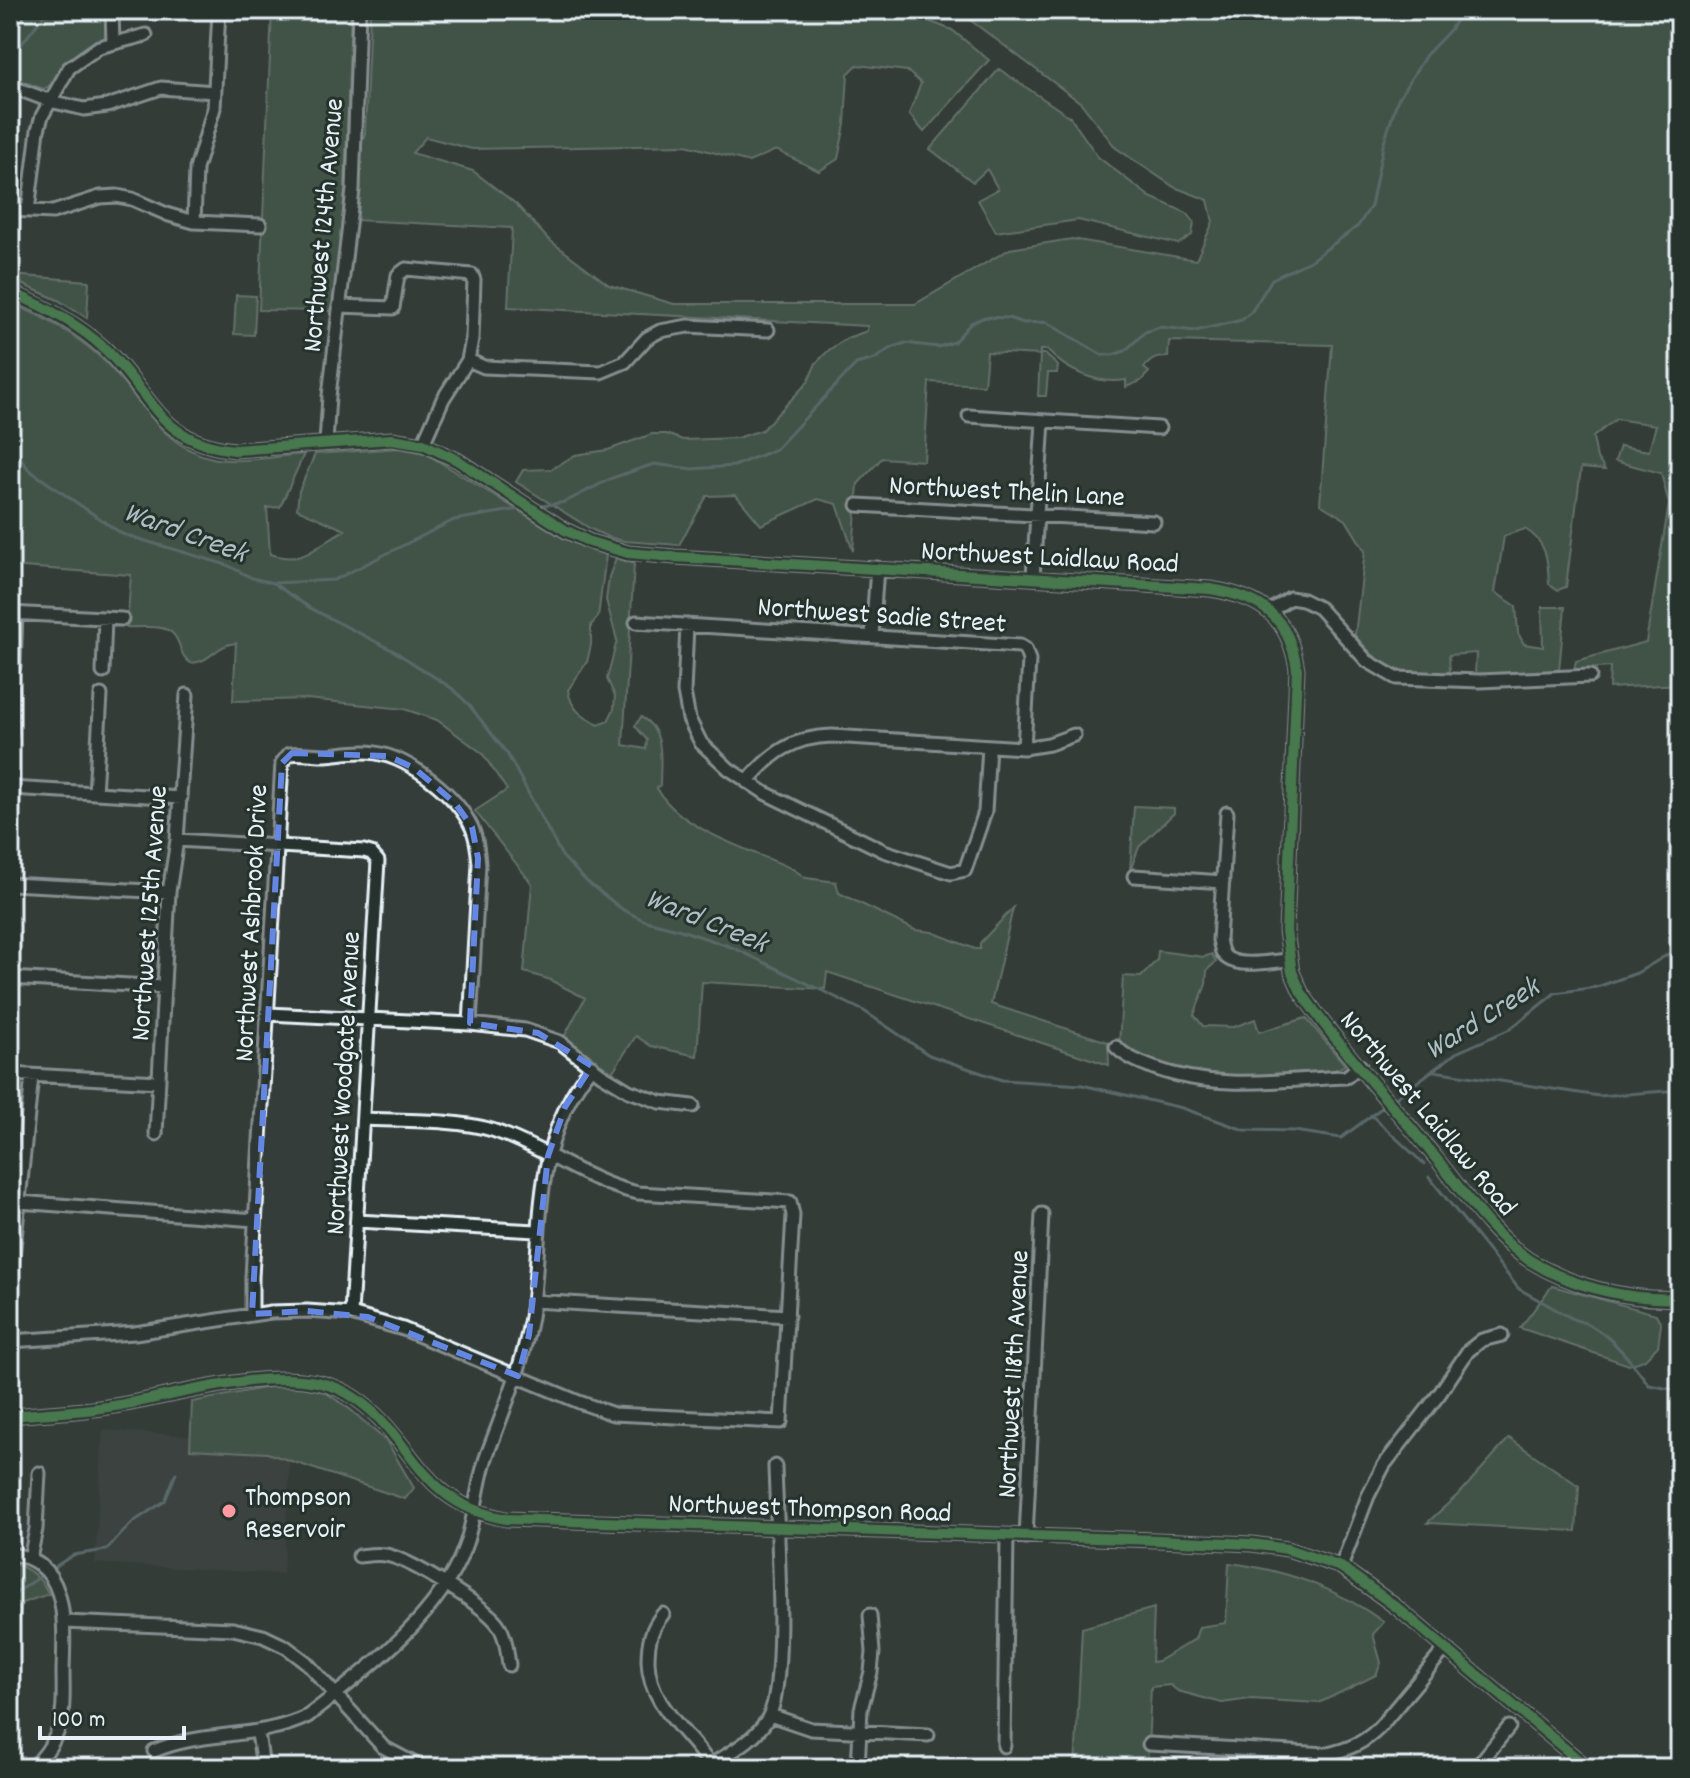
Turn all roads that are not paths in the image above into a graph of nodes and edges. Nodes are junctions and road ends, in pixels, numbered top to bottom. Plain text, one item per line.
1 (15, 10) edge
2 (112, 10) edge
3 (219, 10) edge
4 (359, 10) edge
5 (10, 20) edge
6 (146, 35) dead end
7 (113, 43) junction
8 (10, 86) edge
9 (215, 92) junction
10 (50, 101) junction
11 (10, 210) edge
12 (28, 211) junction
13 (194, 222) junction
14 (260, 225) dead end
15 (10, 292) edge
16 (339, 306) junction
17 (768, 330) dead end
18 (468, 360) junction
19 (969, 416) dead end
20 (1043, 421) junction
21 (1159, 428) dead end
22 (326, 443) junction
23 (423, 444) junction
24 (858, 505) dead end
25 (1037, 515) junction
26 (1154, 522) dead end
27 (877, 568) junction
28 (1033, 577) junction
29 (1270, 611) junction
30 (13, 613) edge
31 (105, 618) junction
32 (122, 619) dead end
33 (636, 622) dead end
34 (687, 625) junction
35 (872, 636) junction
36 (14, 667) dead end
37 (103, 672) dead end
38 (1590, 676) dead end
39 (12, 690) dead end
40 (101, 695) dead end
41 (187, 695) dead end
42 (10, 735) edge
43 (1074, 735) dead end
44 (989, 746) junction
45 (1024, 748) junction
46 (747, 782) junction
47 (10, 788) edge
48 (95, 793) junction
49 (181, 798) junction
50 (1227, 813) dead end
51 (177, 840) junction
52 (277, 847) junction
53 (1134, 876) dead end
54 (1223, 882) junction
55 (10, 884) edge
56 (169, 892) junction
57 (1289, 960) junction
58 (10, 978) edge
59 (164, 987) junction
60 (268, 1014) junction
61 (368, 1019) junction
62 (470, 1024) junction
63 (1116, 1047) dead end
64 (592, 1066) junction
65 (1360, 1066) junction
66 (10, 1074) edge
67 (32, 1076) junction
68 (159, 1082) junction
69 (693, 1106) dead end
70 (363, 1119) junction
71 (156, 1134) dead end
72 (548, 1156) junction
73 (19, 1202) junction
74 (1042, 1214) dead end
75 (255, 1220) junction
76 (357, 1221) junction
77 (537, 1231) junction
78 (10, 1286) edge
79 (1680, 1298) edge
80 (533, 1301) junction
81 (252, 1314) junction
82 (351, 1314) junction
83 (788, 1316) junction
84 (1502, 1335) dead end
85 (10, 1341) edge
86 (518, 1376) junction
87 (10, 1416) edge
88 (775, 1466) dead end
89 (39, 1473) dead end
90 (474, 1510) junction
91 (776, 1528) junction
92 (1007, 1536) junction
93 (1026, 1537) junction
94 (10, 1554) edge
95 (359, 1556) dead end
96 (30, 1559) junction
97 (1341, 1567) junction
98 (446, 1586) junction
99 (663, 1614) dead end
100 (870, 1615) dead end
101 (64, 1622) junction
102 (1445, 1649) junction
103 (509, 1665) dead end
104 (336, 1694) junction
105 (770, 1715) junction
106 (1509, 1727) dead end
107 (860, 1731) junction
108 (258, 1733) junction
109 (928, 1735) dead end
110 (1149, 1744) dead end
111 (1004, 1746) dead end
112 (154, 1751) dead end
113 (1328, 1754) junction
114 (712, 1767) edge
115 (32, 1768) edge
116 (263, 1768) edge
117 (423, 1768) edge
118 (858, 1768) edge
119 (1329, 1768) edge
120 (1476, 1768) edge
121 (1588, 1768) edge

1 - 5 street
2 - 7 street
3 - 9 street
4 - 16 street, Northwest 124th Avenue
6 - 7 street
7 - 10 street
8 - 10 street
9 - 10 street
9 - 13 street
10 - 12 street
11 - 12 street
12 - 13 street
13 - 14 street
15 - 22 street, Northwest Laidlaw Road
16 - 18 street
16 - 22 street, Northwest 124th Avenue
17 - 18 street
18 - 23 street
19 - 20 street
20 - 21 street
20 - 25 street
22 - 23 street, Northwest Laidlaw Road
23 - 27 street, Northwest Laidlaw Road
24 - 25 street, Northwest Thelin Lane
25 - 26 street, Northwest Thelin Lane
25 - 28 street
27 - 28 street, Northwest Laidlaw Road
27 - 35 street
28 - 29 street, Northwest Laidlaw Road
29 - 38 street
29 - 57 street, Northwest Laidlaw Road
30 - 31 street
30 - 36 street
31 - 32 street
31 - 37 street
33 - 34 street, Northwest Sadie Street
34 - 35 street, Northwest Sadie Street
34 - 46 street
35 - 45 street, Northwest Sadie Street
39 - 42 street
40 - 48 street
41 - 49 street, Northwest 125th Avenue
43 - 45 street
44 - 45 street
44 - 46 street
44 - 46 street
47 - 48 street
48 - 49 street
49 - 51 street, Northwest 125th Avenue
50 - 54 street
51 - 52 street
51 - 56 street, Northwest 125th Avenue
52 - 60 street, Northwest Ashbrook Drive
52 - 61 street, Northwest Woodgate Avenue
52 - 62 street, Northwest Ashbrook Drive
53 - 54 street
54 - 57 street
55 - 56 street
56 - 59 street, Northwest 125th Avenue
57 - 65 street, Northwest Laidlaw Road
58 - 59 street
59 - 68 street, Northwest 125th Avenue
60 - 61 street
60 - 75 street, Northwest Ashbrook Drive
61 - 62 street
61 - 70 street, Northwest Woodgate Avenue
62 - 64 street
63 - 65 street
64 - 69 street
64 - 72 street
65 - 79 street, Northwest Laidlaw Road
66 - 67 street
67 - 68 street
67 - 73 street
68 - 71 street, Northwest 125th Avenue
70 - 72 street
70 - 76 street, Northwest Woodgate Avenue
72 - 77 street
72 - 83 street
73 - 75 street
73 - 78 street
74 - 93 street, Northwest 118th Avenue
75 - 81 street, Northwest Ashbrook Drive
76 - 77 street
76 - 82 street, Northwest Woodgate Avenue
77 - 80 street
80 - 83 street
80 - 86 street
81 - 82 street
81 - 85 street
82 - 86 street
83 - 86 street
84 - 97 street
86 - 90 street
87 - 90 street, Northwest Thompson Road
88 - 91 street
89 - 96 street
90 - 91 street, Northwest Thompson Road
90 - 98 street
91 - 92 street, Northwest Thompson Road
91 - 105 street
92 - 93 street, Northwest Thompson Road
92 - 111 street
93 - 97 street, Northwest Thompson Road
94 - 96 street
95 - 98 street
96 - 101 street
97 - 102 street, Northwest Thompson Road
98 - 103 street
98 - 104 street
99 - 114 street
100 - 107 street
101 - 104 street
101 - 115 street
102 - 113 street
102 - 121 street, Northwest Thompson Road
104 - 108 street
104 - 117 street
105 - 107 street
105 - 114 street
106 - 120 street
107 - 109 street
107 - 118 street
108 - 112 street
108 - 116 street
110 - 113 street
113 - 119 street

